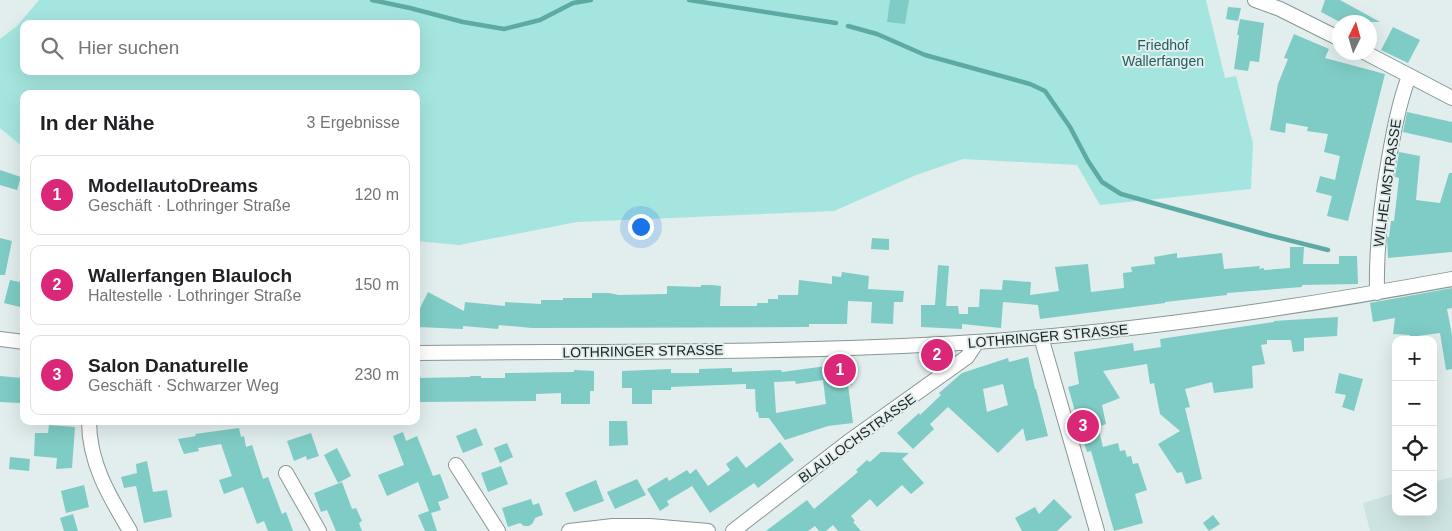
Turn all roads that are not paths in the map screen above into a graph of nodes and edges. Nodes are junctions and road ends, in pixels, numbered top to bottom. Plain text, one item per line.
1 (1255, 0) edge
2 (1332, 36) edge
3 (1377, 59) edge
4 (1409, 76) junction
5 (1452, 98) edge
6 (1452, 279) edge
7 (1377, 293) junction
8 (1041, 337) junction
9 (0, 338) edge
10 (20, 341) edge
11 (977, 342) junction
12 (420, 353) edge
13 (89, 425) edge
14 (456, 465) dead end
15 (286, 473) dead end
16 (130, 531) edge
17 (318, 531) edge
18 (498, 531) edge
19 (569, 531) edge
20 (708, 531) edge
21 (733, 531) edge
22 (1097, 531) edge

1 - 2 street
3 - 4 street
4 - 5 street
4 - 7 street, WILHELMSTRASSE
6 - 7 street, LOTHRINGER STRASSE
7 - 8 street, LOTHRINGER STRASSE
8 - 11 street, LOTHRINGER STRASSE
8 - 22 street
9 - 10 street
11 - 12 street, LOTHRINGER STRASSE
11 - 21 street, BLAULOCHSTRASSE
13 - 16 street
14 - 18 street
15 - 17 street
19 - 20 street

